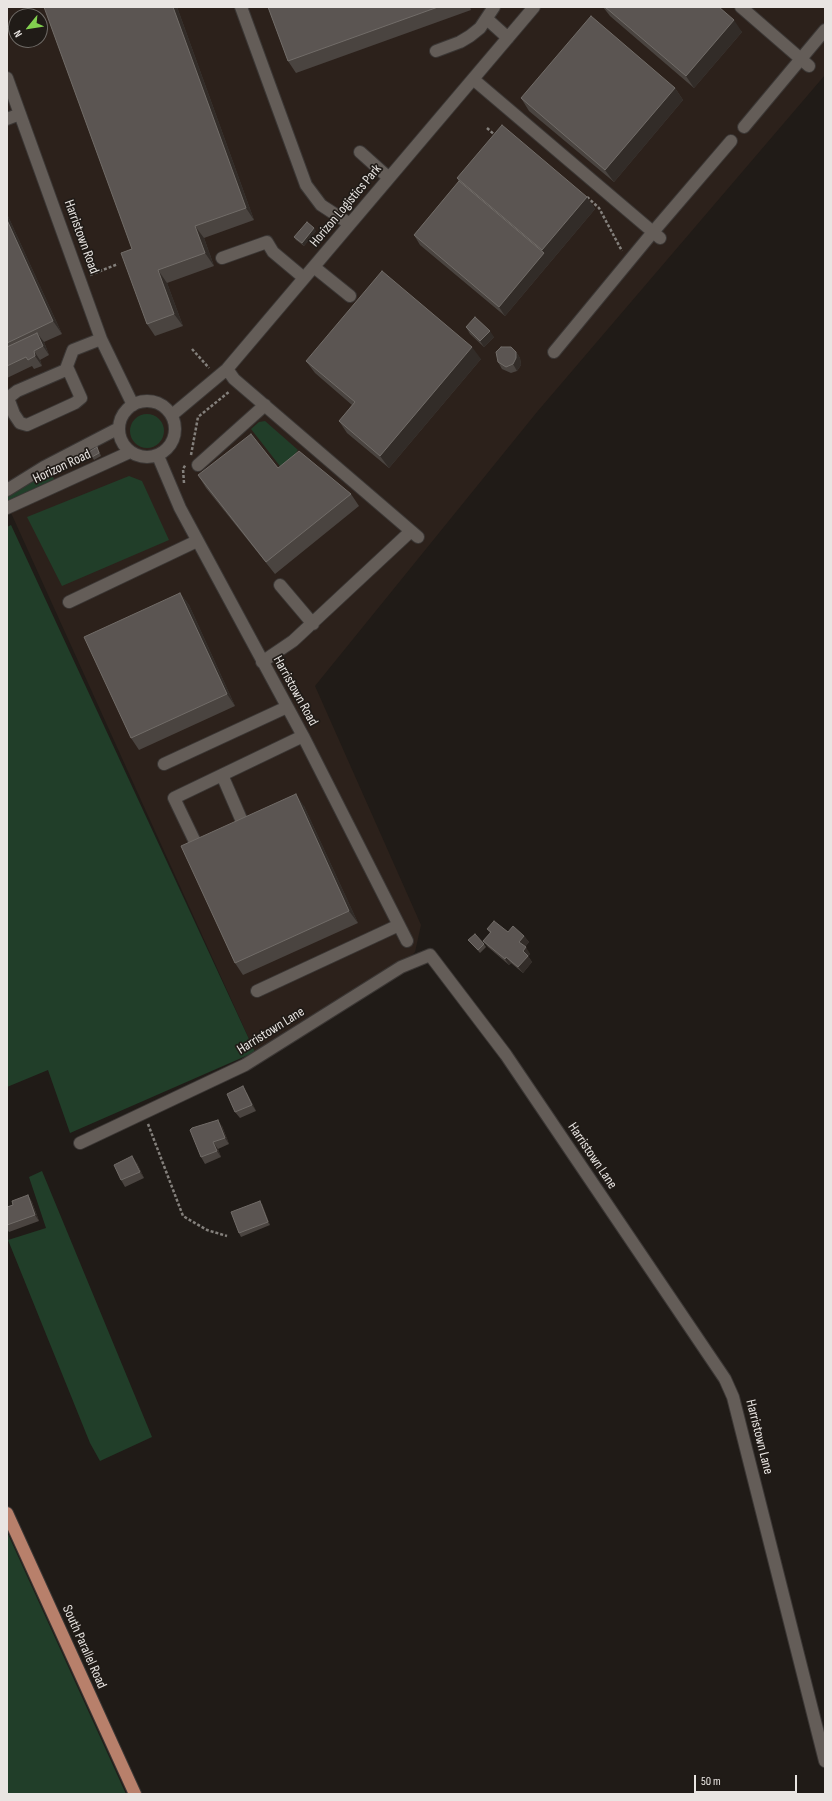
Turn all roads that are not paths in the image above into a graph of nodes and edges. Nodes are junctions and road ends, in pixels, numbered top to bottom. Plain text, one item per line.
1 (241, 7) edge
2 (494, 7) edge
3 (534, 7) edge
4 (741, 7) edge
5 (487, 19) junction
6 (825, 30) edge
7 (508, 38) junction
8 (436, 51) dead end
9 (805, 63) junction
10 (473, 79) junction
11 (8, 85) edge
12 (20, 114) junction
13 (7, 119) edge
14 (744, 127) dead end
15 (731, 141) dead end
16 (360, 152) dead end
17 (389, 178) junction
18 (350, 224) junction
19 (656, 235) junction
20 (222, 258) dead end
21 (314, 267) junction
22 (304, 278) junction
23 (350, 296) dead end
24 (101, 339) junction
25 (554, 352) dead end
26 (68, 369) junction
27 (222, 373) junction
28 (133, 405) junction
29 (265, 405) junction
30 (172, 415) junction
31 (119, 428) junction
32 (130, 452) junction
33 (158, 456) junction
34 (198, 465) dead end
35 (7, 490) edge
36 (7, 508) edge
37 (197, 541) junction
38 (280, 585) dead end
39 (69, 602) dead end
40 (313, 624) junction
41 (262, 662) junction
42 (287, 708) junction
43 (303, 736) junction
44 (164, 764) dead end
45 (222, 774) junction
46 (244, 826) edge
47 (197, 846) edge
48 (399, 924) junction
49 (407, 941) dead end
50 (257, 992) dead end
51 (80, 1143) dead end
52 (7, 1513) edge
53 (825, 1761) edge
54 (135, 1794) edge

1 - 18 street
2 - 5 street
3 - 7 street, Horizon Logistics Park
4 - 9 street
5 - 7 street
5 - 8 street
6 - 9 street
7 - 10 street, Horizon Logistics Park
9 - 14 street
10 - 17 street, Horizon Logistics Park
10 - 19 street
11 - 12 street, Harristown Road
12 - 13 street
12 - 24 street, Harristown Road
15 - 19 street
16 - 17 street
17 - 18 street, Horizon Logistics Park
18 - 21 street, Horizon Logistics Park
19 - 25 street
20 - 22 street
21 - 22 street, Horizon Logistics Park
21 - 23 street
22 - 27 street, Horizon Logistics Park
24 - 26 street
24 - 28 street, Harristown Road
26 - 26 street
27 - 29 street
27 - 30 street, Horizon Logistics Park
28 - 30 street
28 - 31 street
29 - 34 street
29 - 40 street
30 - 33 street
31 - 32 street
31 - 35 street, Horizon Road
32 - 33 street
32 - 36 street, Horizon Road
33 - 37 street, Harristown Road
37 - 39 street
37 - 41 street, Harristown Road
38 - 40 street
40 - 41 street
41 - 42 street, Harristown Road
42 - 43 street, Harristown Road
42 - 44 street
43 - 45 street
43 - 48 street, Harristown Road
45 - 46 street
45 - 47 street
48 - 49 street, Harristown Road
48 - 50 street
51 - 53 street, Harristown Lane
52 - 54 main road, South Parallel Road

